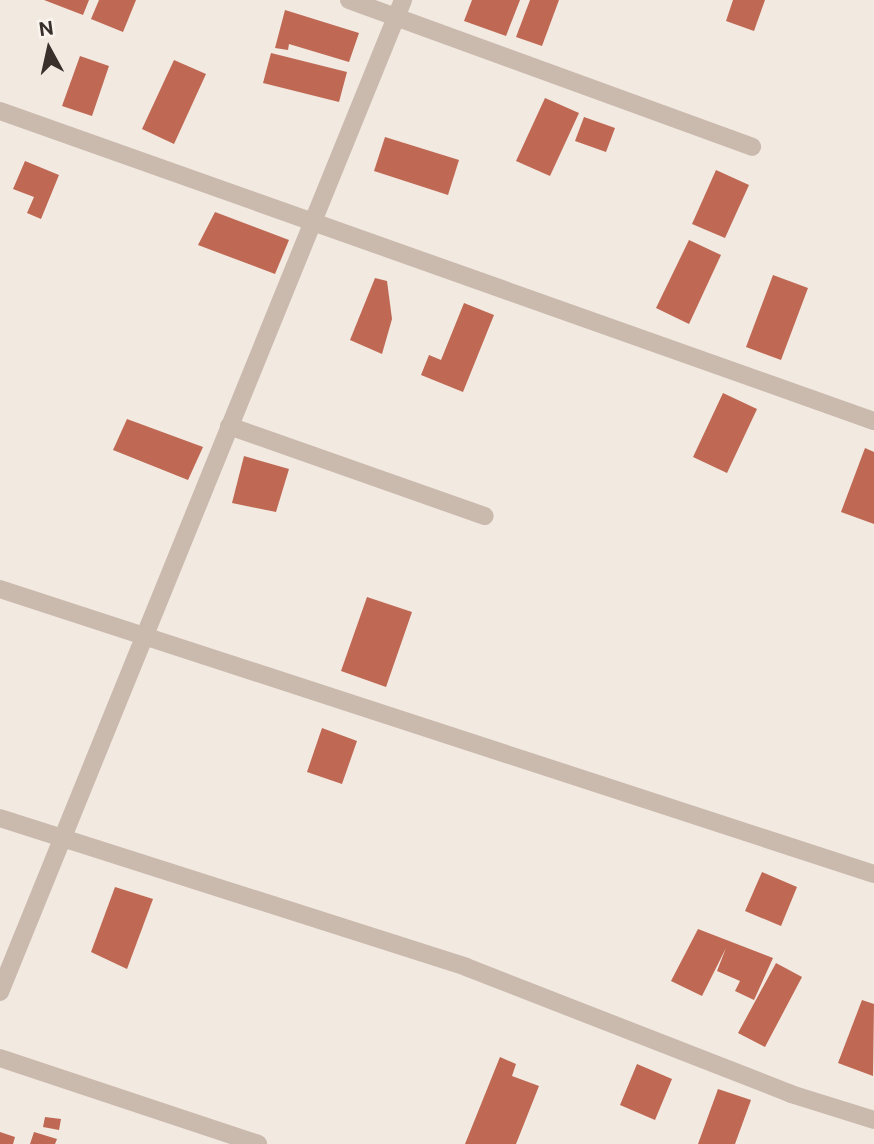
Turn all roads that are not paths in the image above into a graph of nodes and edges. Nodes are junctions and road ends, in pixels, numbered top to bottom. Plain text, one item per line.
1 (349, 0) edge
2 (400, 8) edge
3 (0, 111) edge
4 (752, 146) dead end
5 (312, 223) junction
6 (874, 421) edge
7 (229, 426) junction
8 (485, 516) dead end
9 (0, 589) edge
10 (143, 639) junction
11 (0, 818) edge
12 (62, 838) junction
13 (874, 874) edge
14 (0, 992) edge
15 (0, 1058) edge
16 (874, 1119) edge
17 (258, 1144) edge

1 - 2 street
2 - 4 street
2 - 5 street
3 - 5 street
5 - 6 street
5 - 7 street
7 - 8 street
7 - 10 street
9 - 10 street
10 - 12 street
10 - 13 street
11 - 12 street
12 - 14 street
12 - 16 street
15 - 17 street

